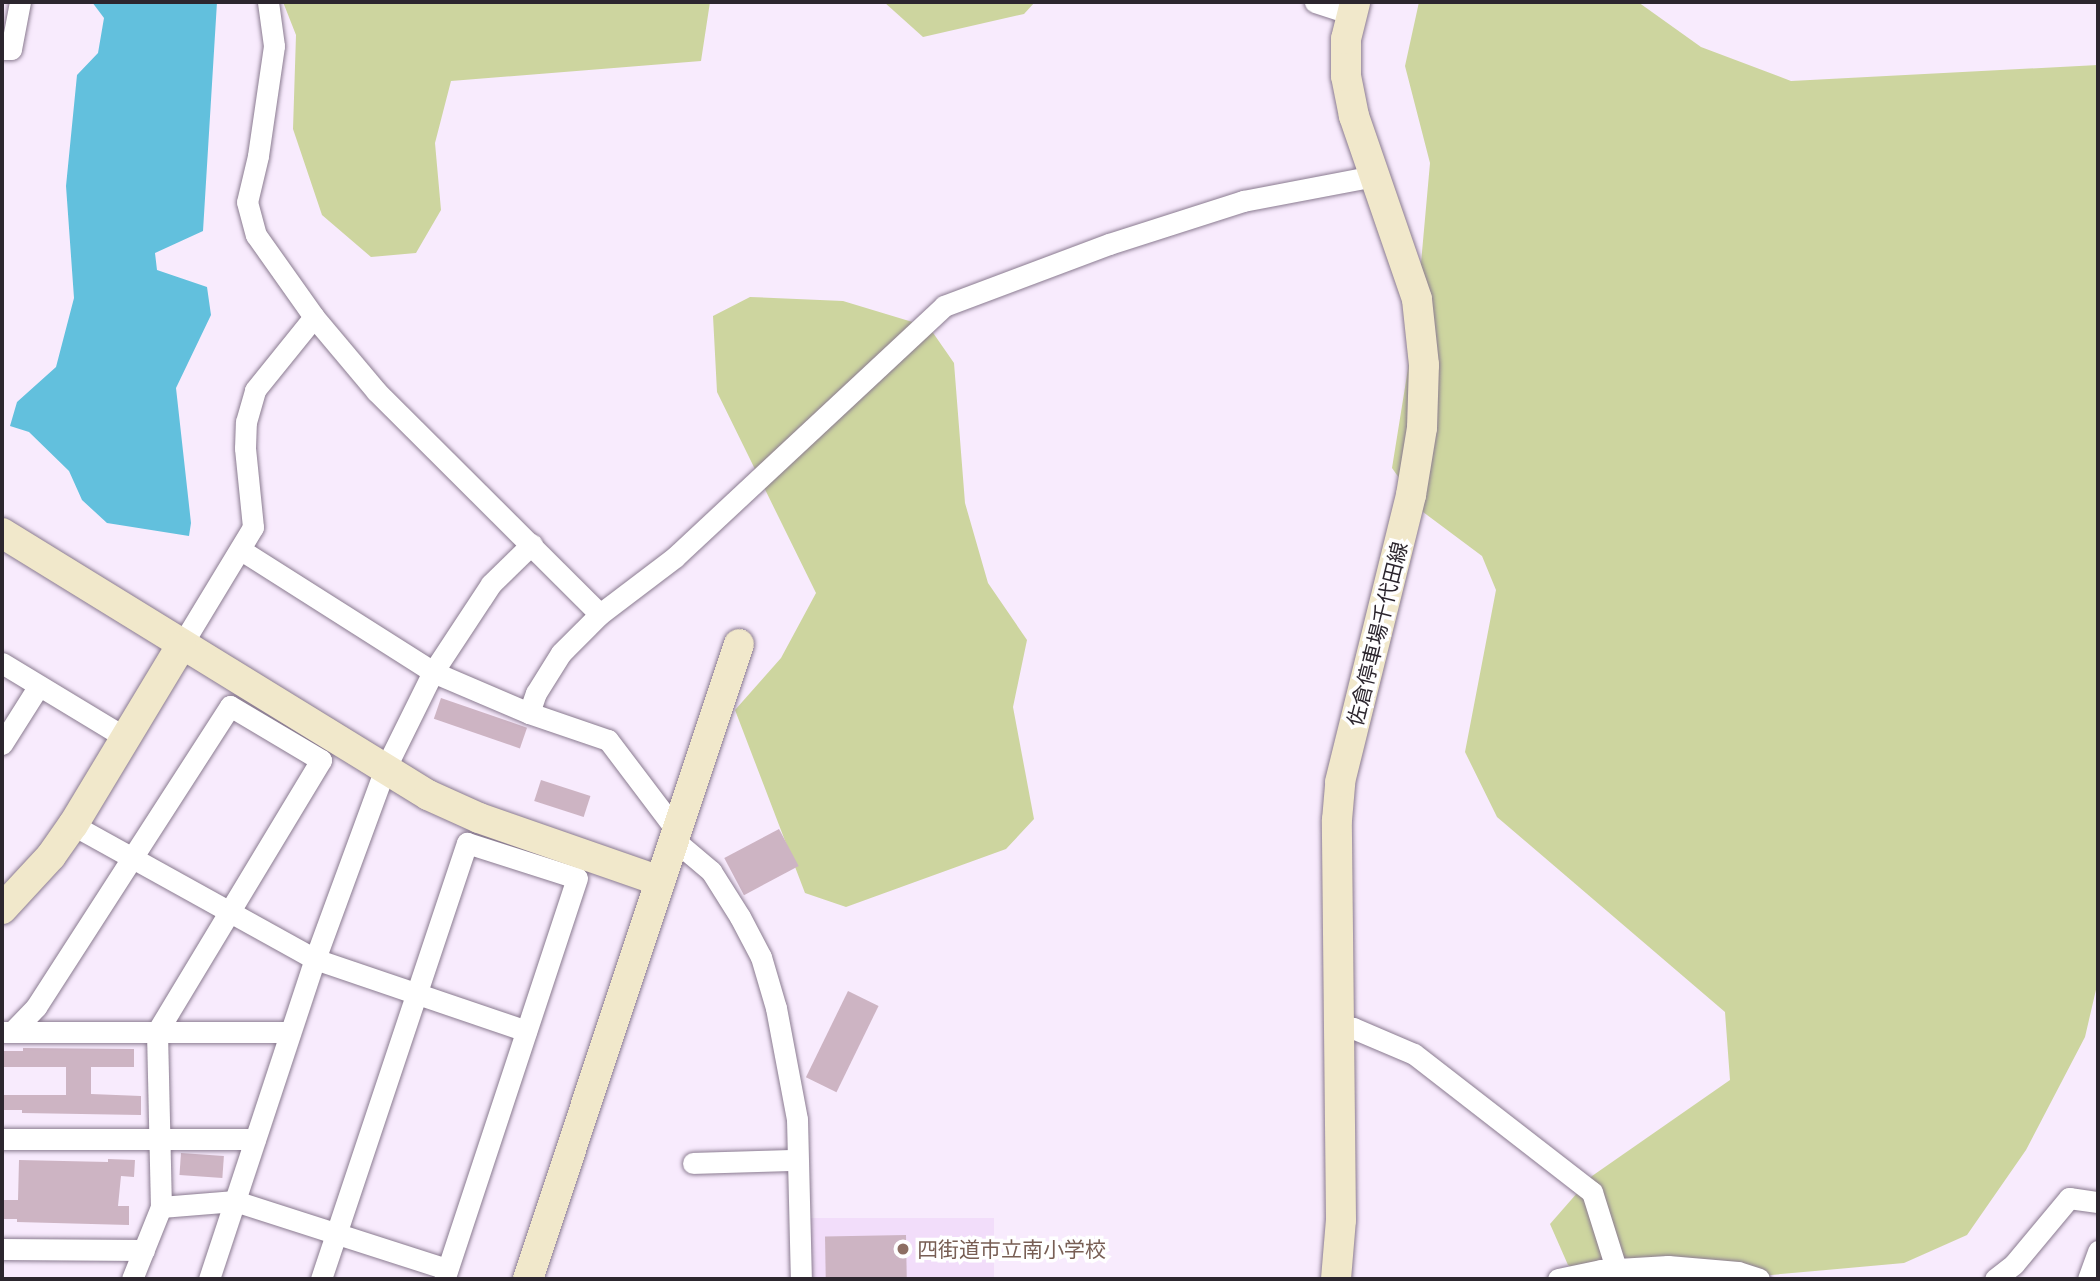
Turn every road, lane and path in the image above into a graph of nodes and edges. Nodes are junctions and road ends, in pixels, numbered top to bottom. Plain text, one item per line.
1 (20, 2) edge
2 (268, 2) edge
3 (1315, 2) edge
4 (1353, 8) edge
5 (2, 49) edge
6 (1374, 176) junction
7 (314, 317) junction
8 (2, 533) edge
9 (532, 544) junction
10 (241, 550) junction
11 (600, 614) junction
12 (739, 644) dead end
13 (181, 646) junction
14 (2, 663) edge
15 (433, 671) junction
16 (38, 687) junction
17 (529, 713) junction
18 (124, 737) junction
19 (2, 744) edge
20 (385, 769) junction
21 (73, 825) junction
22 (675, 834) junction
23 (133, 858) junction
24 (660, 881) junction
25 (2, 909) edge
26 (231, 912) junction
27 (315, 958) junction
28 (417, 994) junction
29 (1339, 1026) junction
30 (526, 1031) junction
31 (7, 1032) edge
32 (157, 1032) junction
33 (290, 1032) junction
34 (2, 1139) edge
35 (159, 1139) junction
36 (255, 1139) junction
37 (797, 1160) junction
38 (693, 1163) dead end
39 (235, 1201) junction
40 (2098, 1202) edge
41 (161, 1207) junction
42 (337, 1234) junction
43 (2, 1249) edge
44 (144, 1250) junction
45 (2098, 1251) edge
46 (1616, 1268) junction
47 (445, 1274) edge
48 (132, 1279) edge
49 (209, 1279) edge
50 (321, 1279) edge
51 (528, 1279) edge
52 (801, 1279) edge
53 (1336, 1279) edge
54 (1558, 1279) edge
55 (1759, 1279) edge
56 (1995, 1279) edge
57 (2088, 1279) edge

1 - 5 street
2 - 7 street
3 - 4 street
4 - 6 street, 佐倉停車場千代田線
6 - 11 street
6 - 29 street, 佐倉停車場千代田線
7 - 9 street
7 - 10 street
8 - 13 street
9 - 11 street
9 - 15 street
10 - 13 street
10 - 15 street
11 - 17 street
12 - 22 street
13 - 18 street
13 - 20 street
14 - 16 street
15 - 17 street
15 - 20 street
16 - 18 street
16 - 19 street
17 - 22 street
18 - 21 street
20 - 24 street
20 - 27 street
21 - 23 street
21 - 25 street
22 - 24 street
22 - 37 street
23 - 26 street
23 - 26 street
23 - 31 street
24 - 51 street
26 - 27 street
26 - 32 street
27 - 28 street
27 - 33 street
28 - 30 street
28 - 30 street
28 - 42 street
29 - 46 street
29 - 53 street, 佐倉停車場千代田線
30 - 47 street
31 - 32 street
32 - 33 street
32 - 35 street
33 - 36 street
34 - 35 street
35 - 36 street
35 - 41 street
36 - 39 street
37 - 38 street
37 - 52 street
39 - 41 street
39 - 42 street
39 - 49 street
40 - 56 street
41 - 44 street
42 - 47 street
42 - 50 street
43 - 44 street
44 - 48 street
45 - 57 street
46 - 54 street
46 - 55 street

